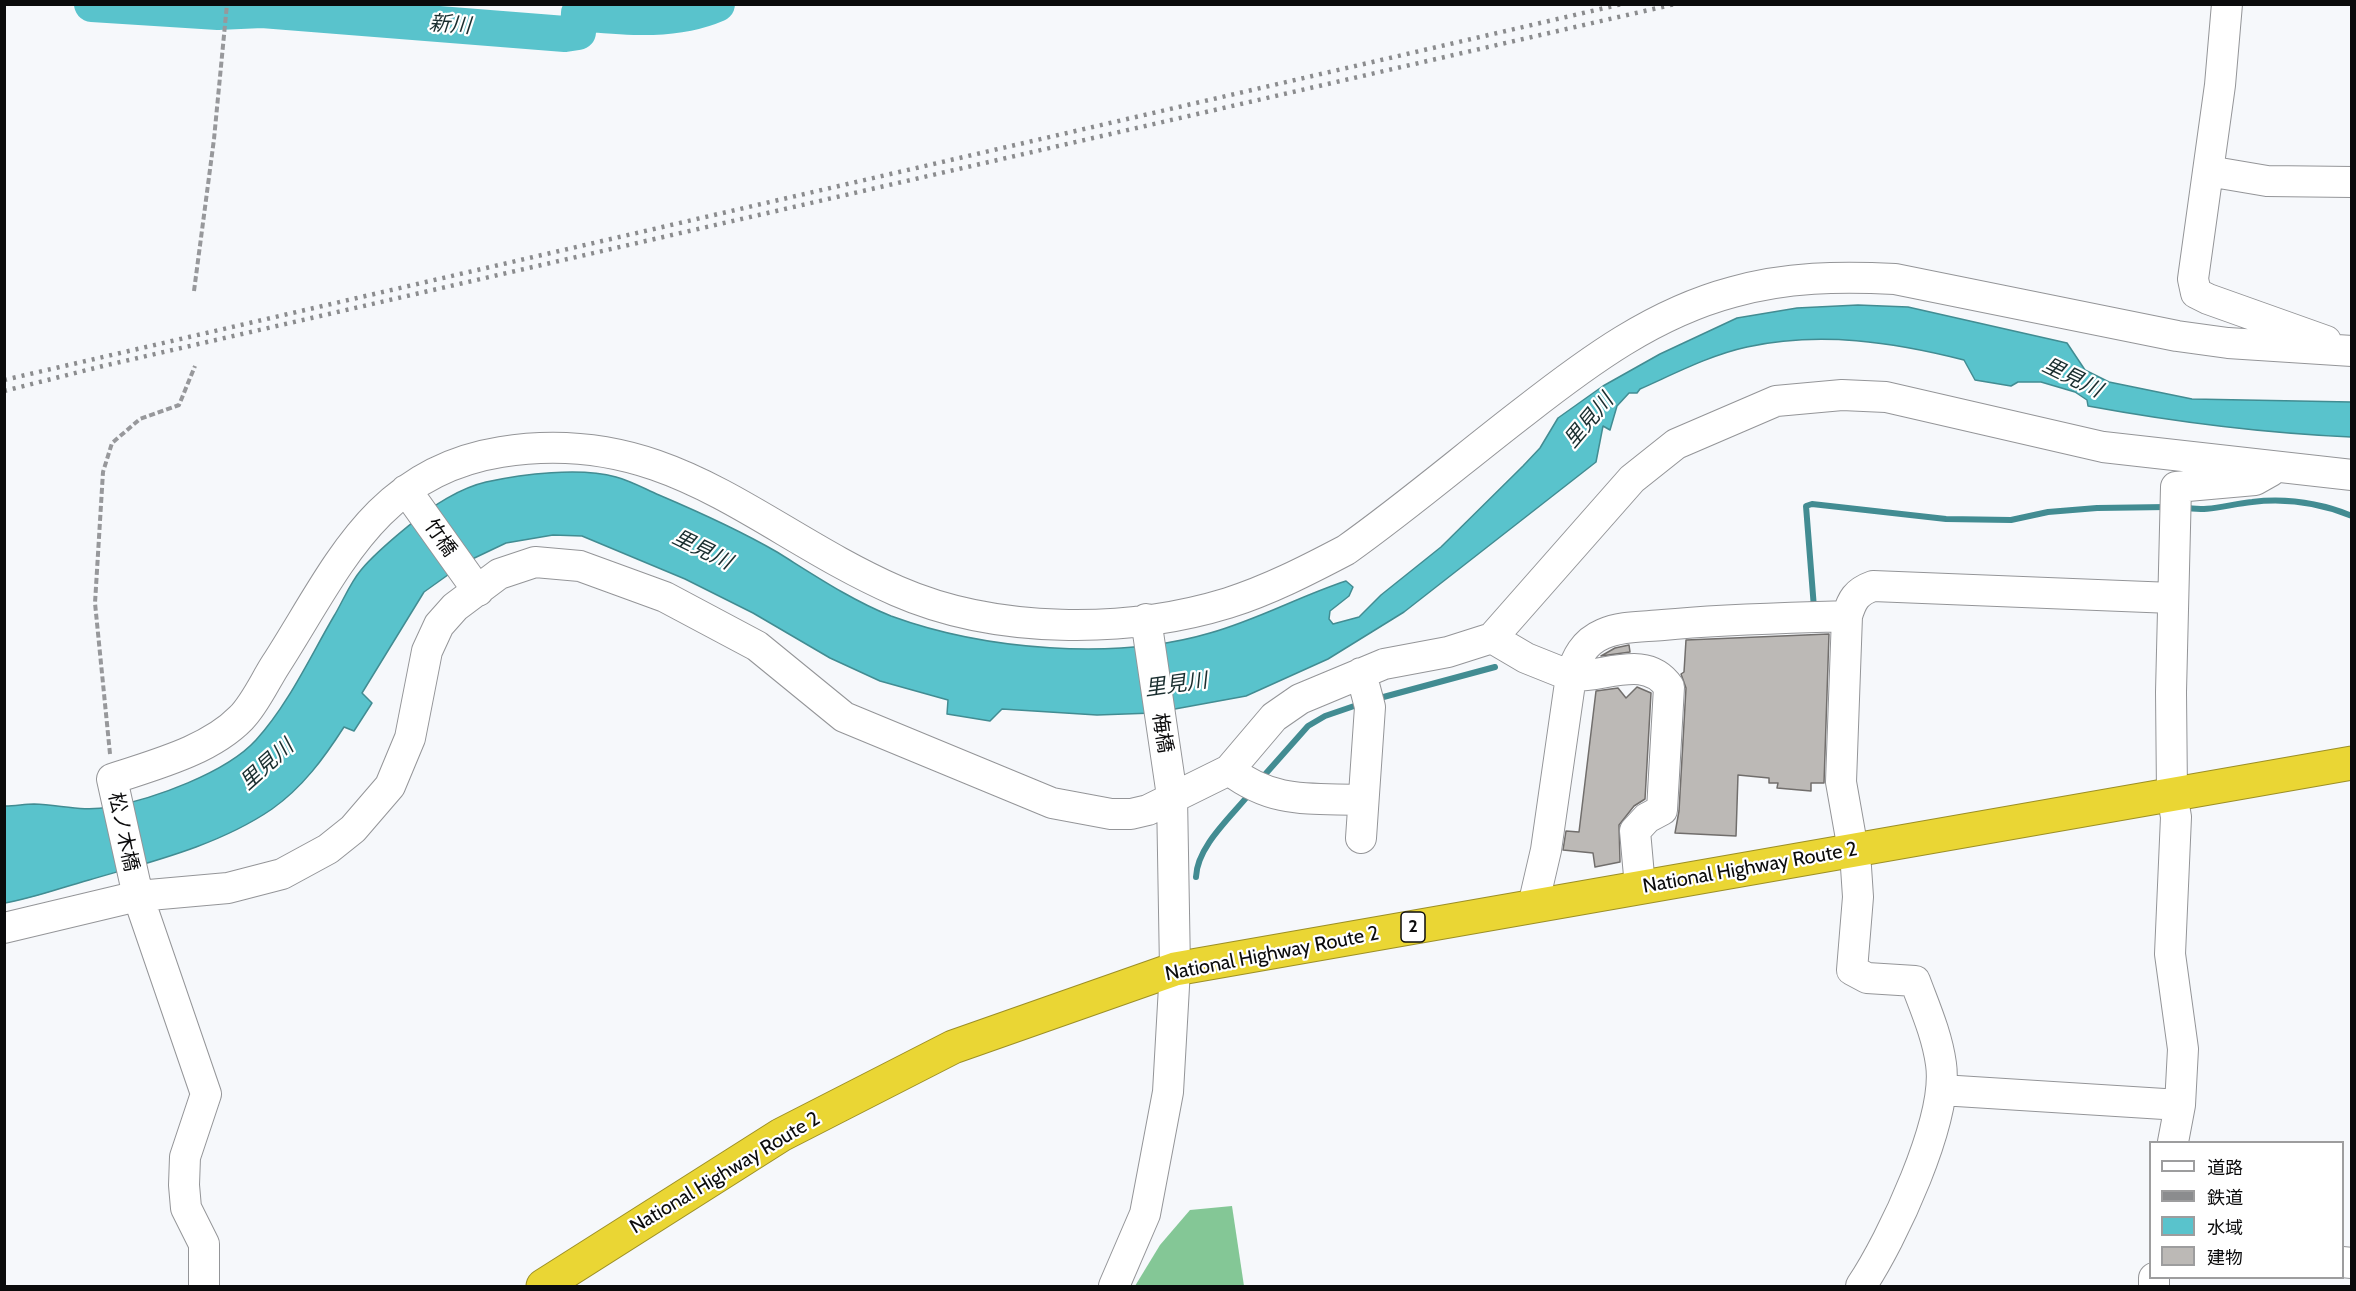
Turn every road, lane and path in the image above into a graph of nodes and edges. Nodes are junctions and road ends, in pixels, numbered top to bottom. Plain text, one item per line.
1 (227, 4) edge
2 (2227, 4) edge
3 (2208, 171) junction
4 (2352, 182) edge
5 (194, 291) dead end
6 (2352, 351) edge
7 (195, 366) dead end
8 (2279, 466) junction
9 (2352, 475) edge
10 (409, 494) junction
11 (474, 585) junction
12 (2172, 598) junction
13 (1847, 616) junction
14 (1147, 622) junction
15 (1492, 638) junction
16 (1571, 676) junction
17 (1366, 692) junction
18 (2352, 763) edge
19 (112, 779) junction
20 (1247, 782) junction
21 (1170, 786) junction
22 (2172, 794) junction
23 (1362, 800) junction
24 (1361, 838) dead end
25 (1855, 849) junction
26 (1640, 887) junction
27 (136, 890) junction
28 (1533, 906) junction
29 (4, 928) edge
30 (1175, 969) junction
31 (1941, 1090) junction
32 (2180, 1105) junction
33 (2173, 1141) edge
34 (204, 1287) edge
35 (543, 1287) edge
36 (1114, 1287) edge
37 (1861, 1287) edge

1 - 5 path
2 - 3 street
3 - 4 street
3 - 6 street
6 - 14 street
7 - 19 path
8 - 9 street
8 - 12 street
8 - 15 street
10 - 11 street, 竹橋
10 - 14 street
10 - 19 street
11 - 21 street
11 - 27 street
12 - 13 street
12 - 22 street
13 - 16 street
13 - 25 street
14 - 21 street, 梅橋
15 - 16 street
15 - 17 street
16 - 26 street
16 - 28 street
17 - 20 street
17 - 23 street
18 - 22 highway, National Highway Route 2 / 2
19 - 27 street, 松ノ木橋
20 - 21 street
20 - 23 street
21 - 30 street, 梅橋
22 - 25 highway, National Highway Route 2 / 2
22 - 32 street
23 - 24 street
25 - 26 highway, National Highway Route 2 / 2
25 - 31 street
26 - 28 highway, National Highway Route 2 / 2
27 - 29 street
27 - 34 street, 松ノ木橋
28 - 30 highway, National Highway Route 2 / 2
30 - 35 highway, National Highway Route 2 / 2
30 - 36 street, 梅橋
31 - 32 street
31 - 37 street
32 - 33 street

